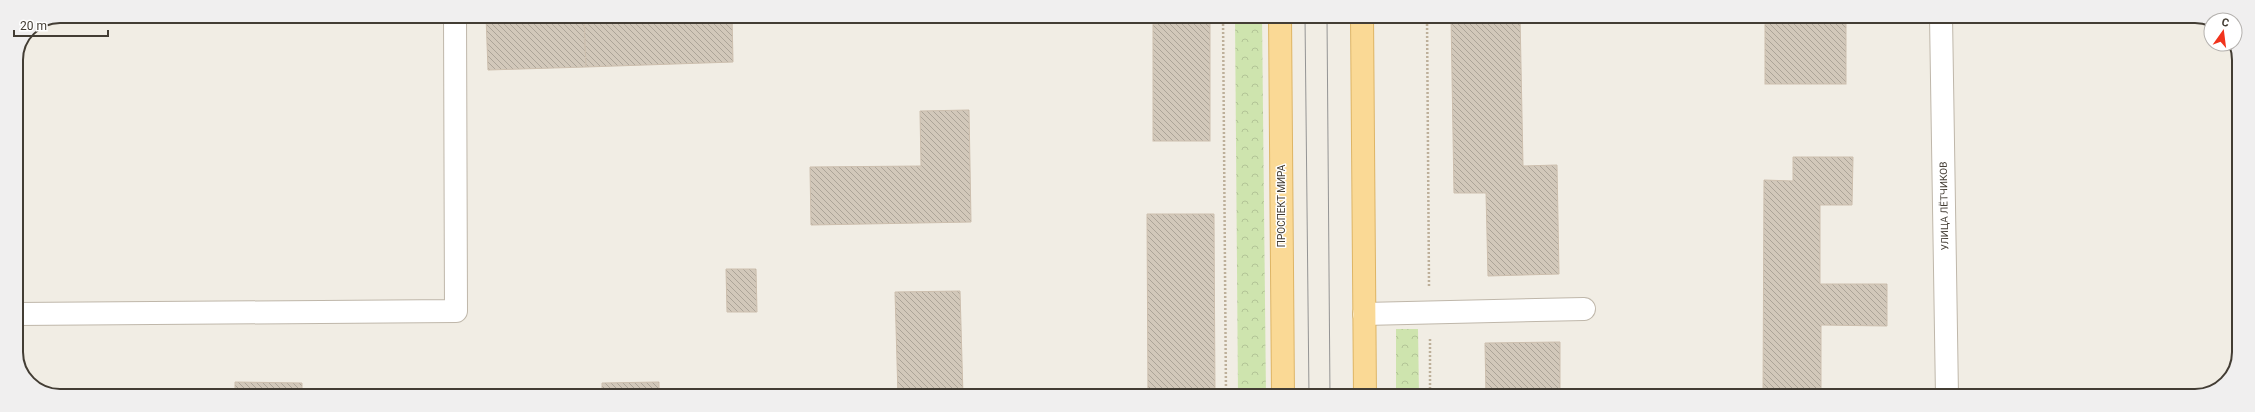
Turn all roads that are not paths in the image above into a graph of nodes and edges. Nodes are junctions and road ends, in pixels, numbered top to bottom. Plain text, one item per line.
1 (456, 23) edge
2 (1280, 23) edge
3 (1362, 23) edge
4 (1941, 23) edge
5 (1584, 309) dead end
6 (23, 314) edge
7 (1364, 314) junction
8 (1283, 389) edge
9 (1365, 389) edge
10 (1947, 389) edge

1 - 6 street
2 - 8 main road, ПРОСПЕКТ МИРА
3 - 7 main road
4 - 10 street, УЛИЦА ЛЁТЧИКОВ
5 - 7 street
7 - 9 main road

